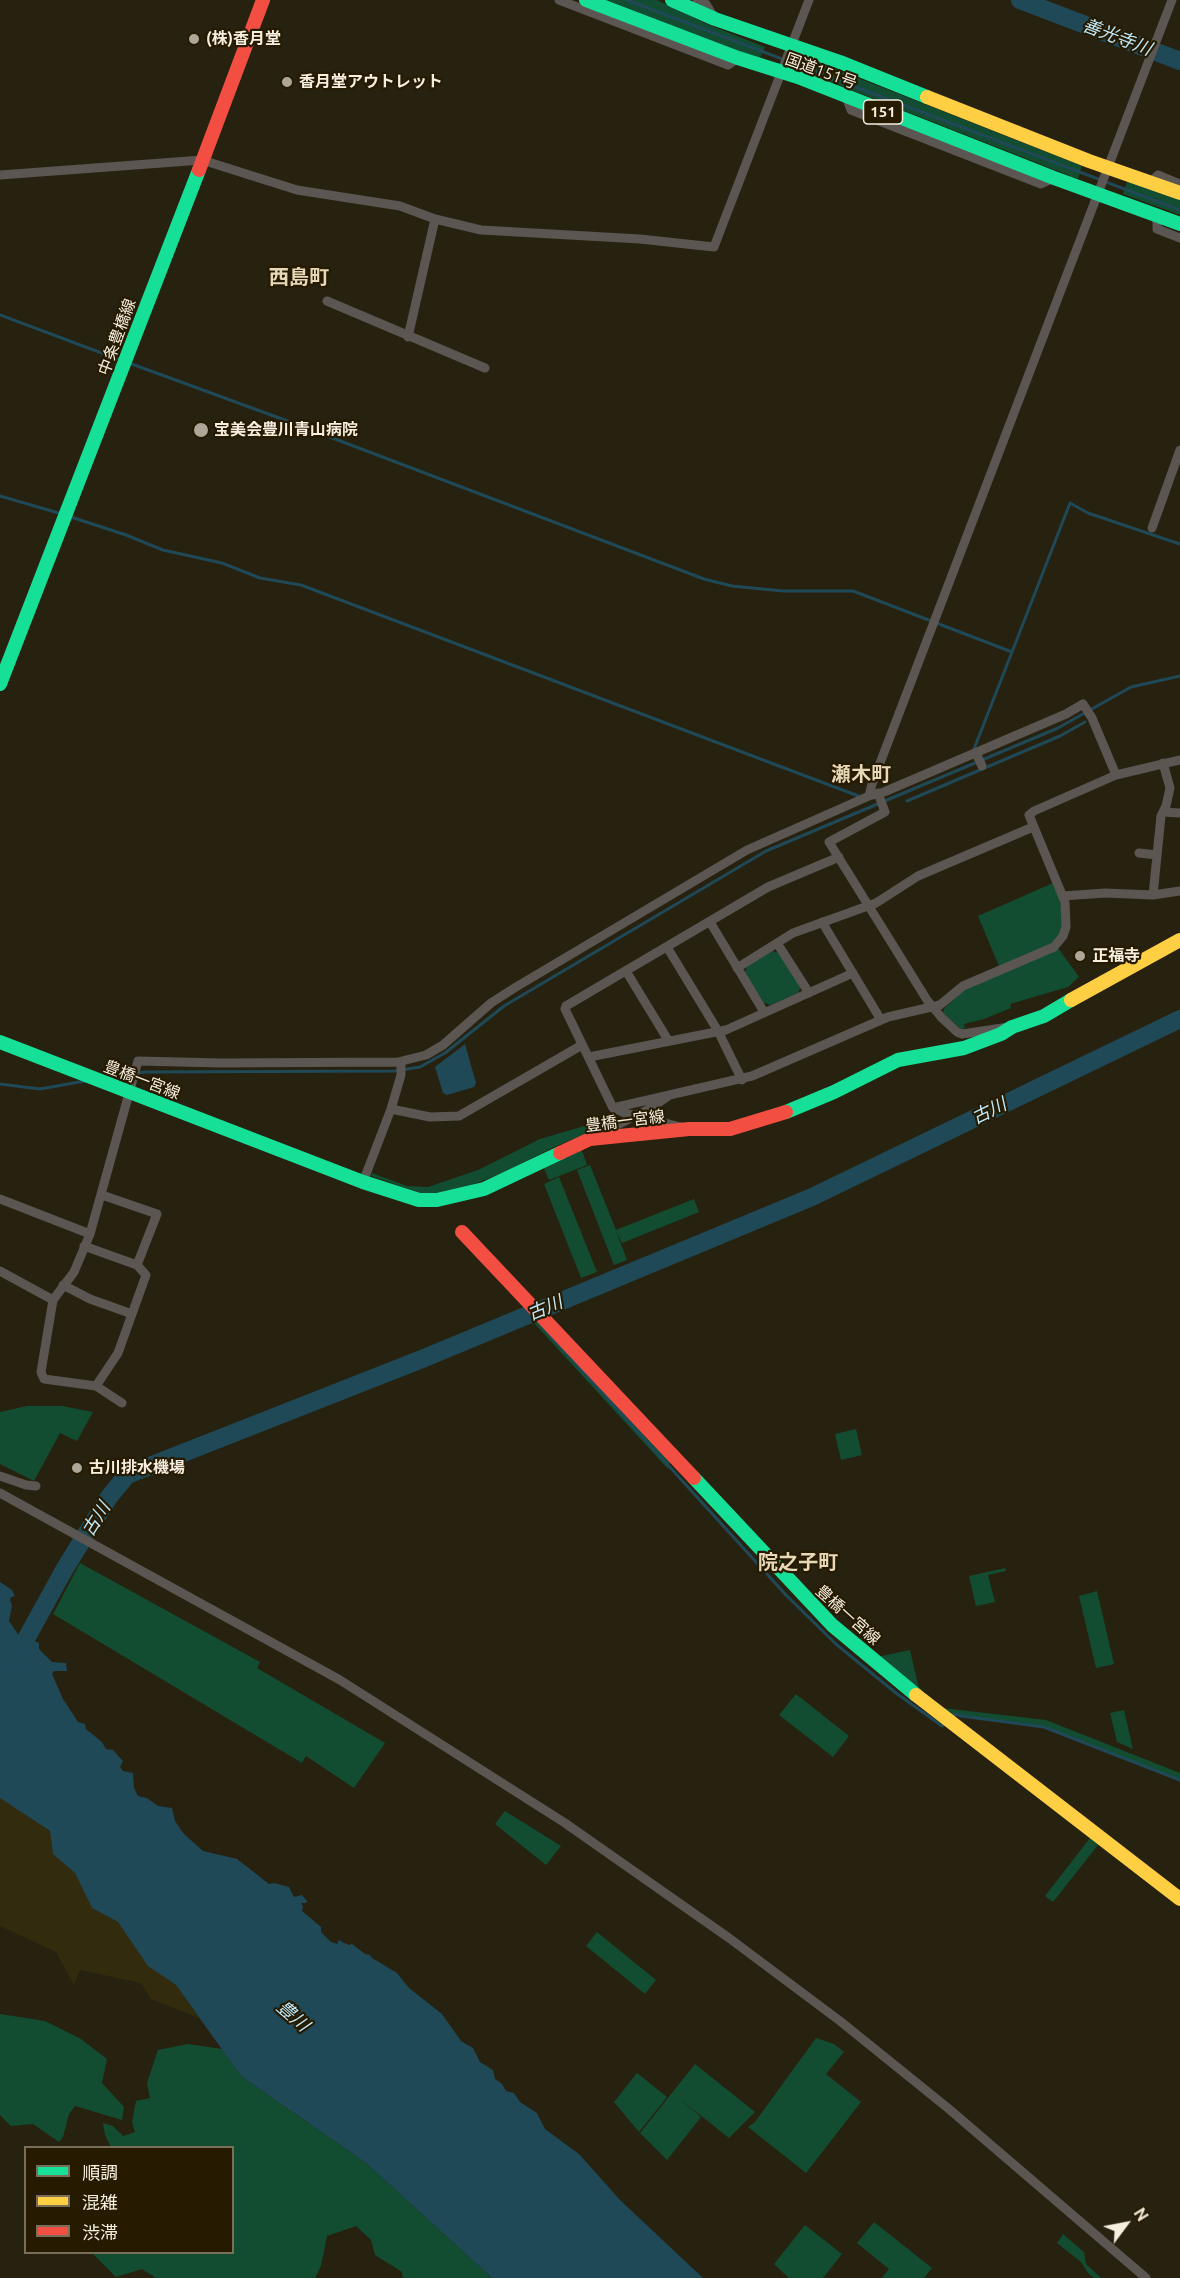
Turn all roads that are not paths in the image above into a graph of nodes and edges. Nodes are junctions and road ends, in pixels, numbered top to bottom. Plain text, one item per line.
1 (263, 0) edge
2 (559, 0) edge
3 (586, 0) edge
4 (672, 0) edge
5 (697, 0) edge
6 (808, 0) edge
7 (1172, 0) edge
8 (715, 19) junction
9 (790, 46) junction
10 (738, 58) junction
11 (780, 73) junction
12 (202, 160) junction
13 (1108, 166) junction
14 (0, 175) edge
15 (1151, 182) junction
16 (1180, 184) edge
17 (1099, 193) junction
18 (1180, 193) edge
19 (1157, 214) junction
20 (435, 219) junction
21 (1180, 224) edge
22 (1180, 238) edge
23 (327, 301) dead end
24 (408, 337) junction
25 (485, 368) dead end
26 (1180, 450) edge
27 (1152, 528) dead end
28 (0, 684) edge
29 (976, 754) junction
30 (1180, 760) edge
31 (1163, 763) junction
32 (982, 766) dead end
33 (1116, 775) junction
34 (873, 799) junction
35 (1163, 812) junction
36 (1180, 813) edge
37 (1033, 827) junction
38 (1139, 853) dead end
39 (1157, 855) junction
40 (838, 857) junction
41 (1180, 891) edge
42 (1153, 895) junction
43 (1063, 896) junction
44 (868, 905) junction
45 (710, 922) junction
46 (822, 922) junction
47 (1180, 940) edge
48 (777, 943) junction
49 (667, 947) junction
50 (737, 968) junction
51 (626, 971) junction
52 (853, 973) junction
53 (809, 993) junction
54 (933, 1008) junction
55 (764, 1012) junction
56 (881, 1020) junction
57 (1011, 1027) junction
58 (718, 1031) junction
59 (668, 1040) junction
60 (0, 1042) edge
61 (582, 1045) junction
62 (589, 1057) junction
63 (401, 1067) junction
64 (742, 1080) junction
65 (131, 1086) junction
66 (672, 1094) junction
67 (613, 1108) junction
68 (391, 1109) junction
69 (637, 1114) junction
70 (689, 1129) junction
71 (590, 1139) junction
72 (363, 1182) junction
73 (102, 1195) junction
74 (0, 1199) edge
75 (462, 1232) dead end
76 (90, 1234) junction
77 (84, 1246) junction
78 (137, 1265) junction
79 (0, 1271) edge
80 (63, 1285) junction
81 (53, 1300) junction
82 (132, 1314) junction
83 (96, 1386) junction
84 (122, 1403) dead end
85 (0, 1476) edge
86 (36, 1486) dead end
87 (0, 1493) edge
88 (1180, 1899) edge
89 (1146, 2278) edge

1 - 12 main road, 中条豊橋線
2 - 10 street
3 - 10 main road, 国道151号 / 151
4 - 8 main road, 国道151号 / 151
5 - 8 street
6 - 9 street
7 - 13 street
8 - 9 main road, 国道151号 / 151
9 - 11 street
9 - 13 main road, 国道151号 / 151
10 - 11 main road, 国道151号 / 151
11 - 17 main road, 国道151号 / 151
11 - 20 street
12 - 14 street
12 - 20 street
12 - 28 main road, 中条豊橋線
13 - 15 main road, 国道151号 / 151
13 - 17 street
15 - 16 street
15 - 18 main road, 国道151号 / 151
17 - 19 main road, 国道151号 / 151
17 - 34 street
19 - 21 main road, 国道151号 / 151
19 - 22 street
20 - 24 street
23 - 24 street
24 - 25 street
26 - 27 street
29 - 32 street
29 - 33 street
29 - 34 street
30 - 31 street
31 - 33 street
31 - 35 street
33 - 37 street
34 - 40 street
34 - 63 street
35 - 36 street
35 - 39 street
37 - 43 street
37 - 44 street
38 - 39 street
39 - 42 street
40 - 44 street
40 - 45 street
41 - 42 street
42 - 43 street
43 - 54 street
44 - 46 street
44 - 54 street
45 - 49 street
45 - 50 street
46 - 48 street
46 - 52 street
47 - 57 main road, 豊橋一宮線
48 - 50 street
48 - 53 street
49 - 51 street
49 - 58 street
50 - 55 street
51 - 59 street
51 - 61 street
52 - 53 street
52 - 56 street
53 - 55 street
54 - 56 street
54 - 57 street
55 - 58 street
56 - 64 street
57 - 70 main road, 豊橋一宮線
58 - 59 street
58 - 64 street
59 - 62 street
60 - 65 main road, 豊橋一宮線
61 - 62 street
61 - 68 street
62 - 67 street
63 - 65 street
63 - 68 street
64 - 66 street
65 - 72 main road, 豊橋一宮線
65 - 73 street
66 - 67 street
66 - 69 street
67 - 69 street
68 - 72 street
69 - 70 street
69 - 71 street
70 - 71 main road, 豊橋一宮線
71 - 72 main road, 豊橋一宮線
73 - 76 street
73 - 78 street
74 - 76 street
75 - 88 main road, 豊橋一宮線
76 - 77 street
77 - 78 street
77 - 80 street
78 - 82 street
79 - 81 street
80 - 81 street
80 - 82 street
81 - 83 street
82 - 83 street
83 - 84 street
85 - 86 street
87 - 89 street

